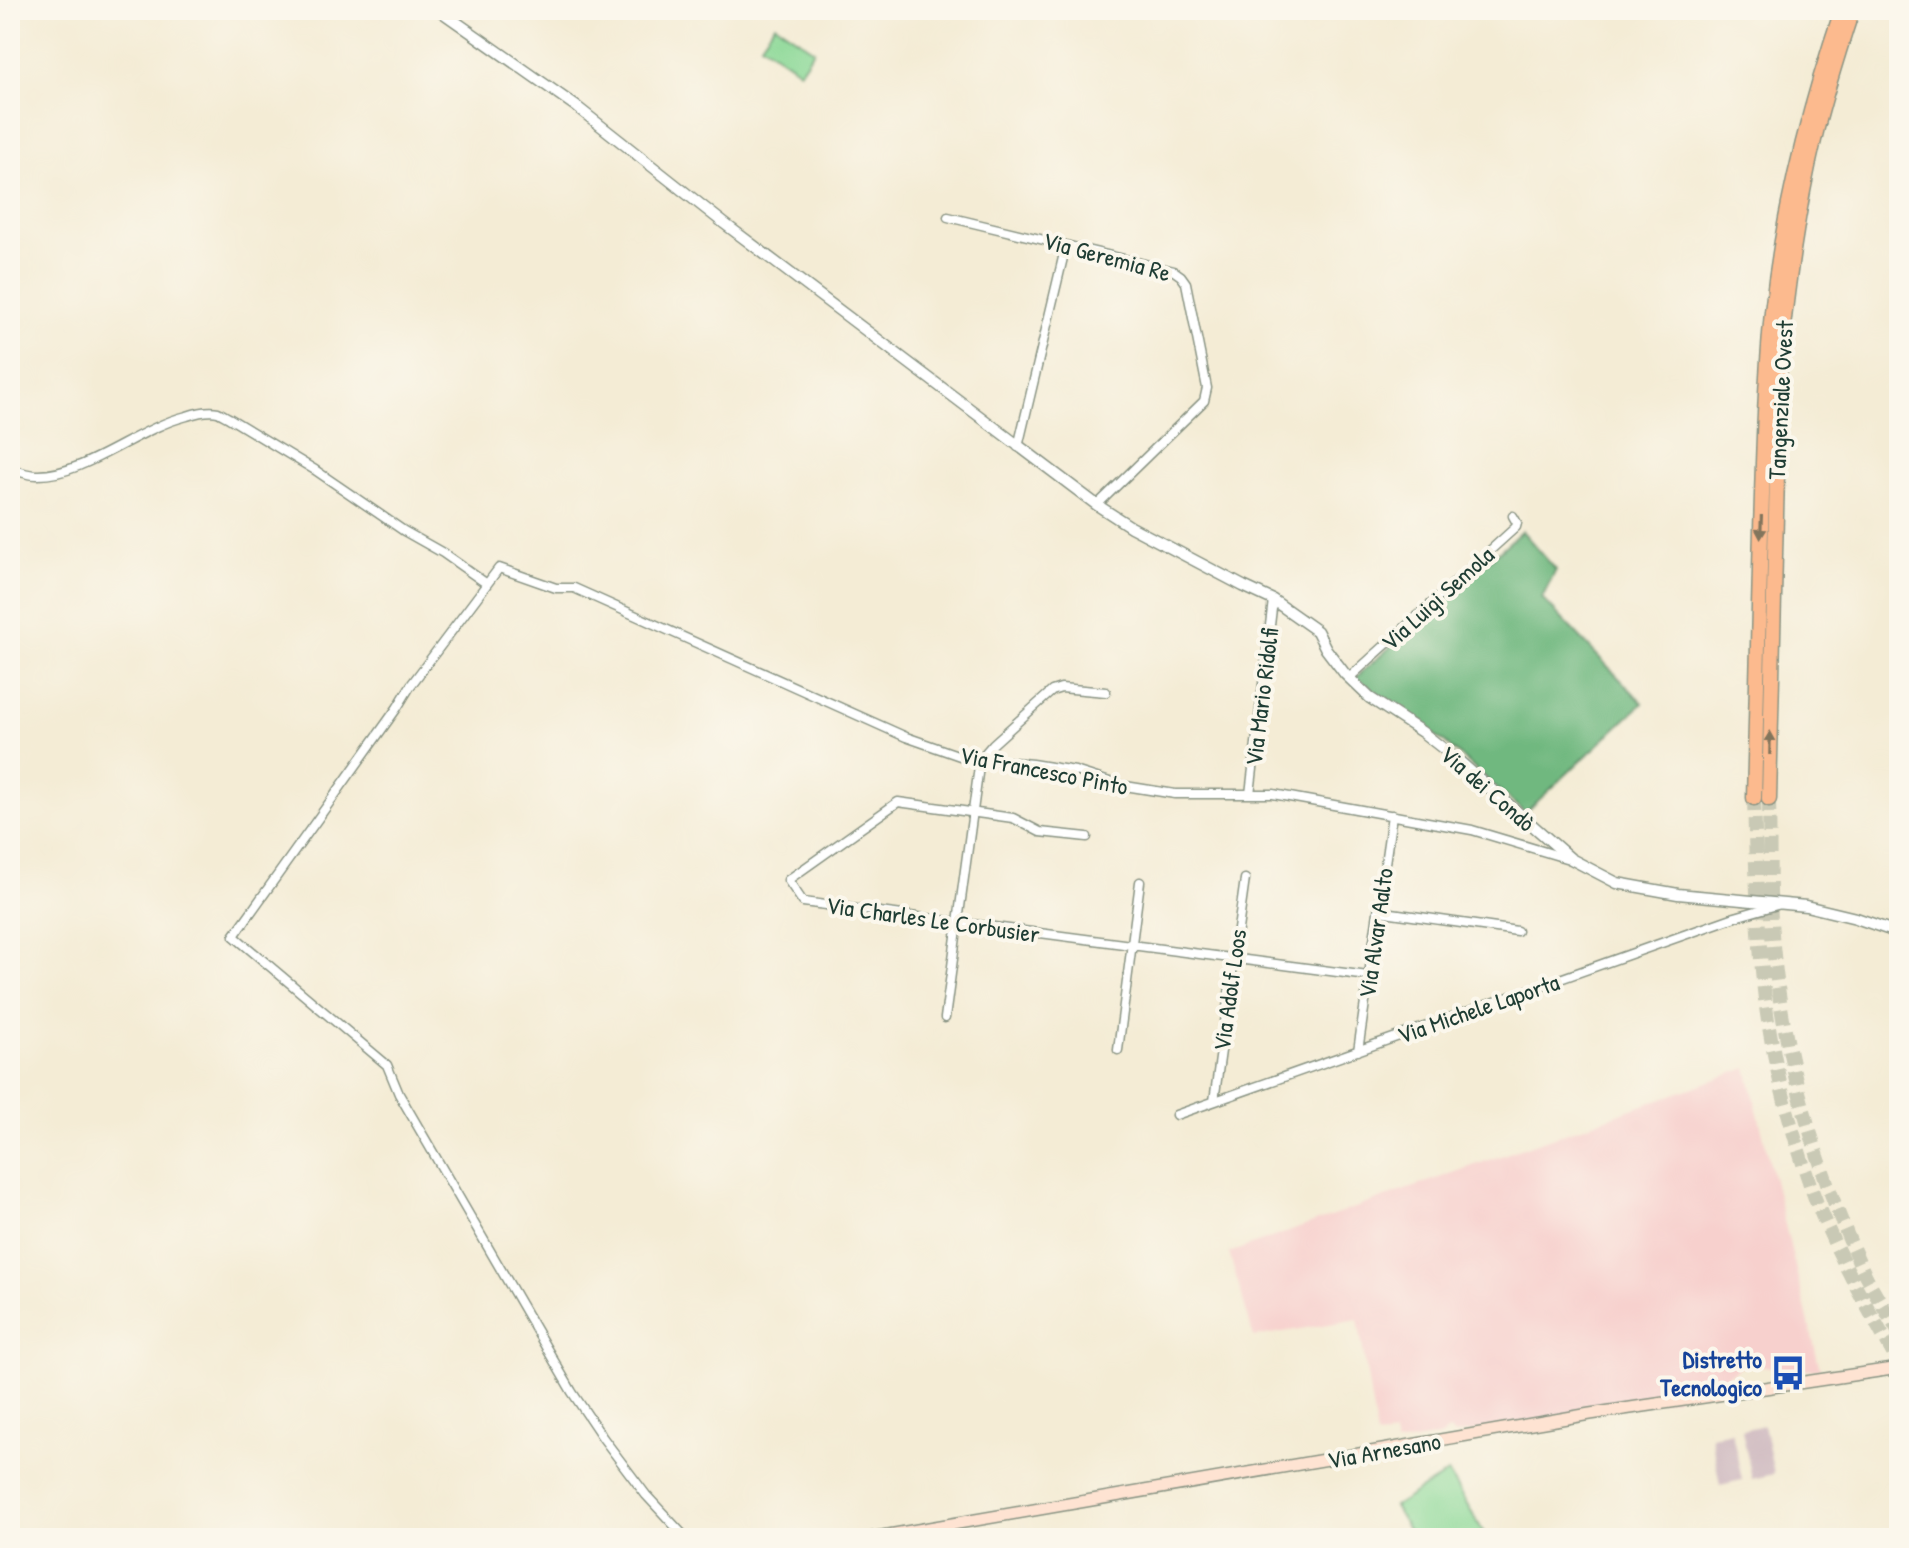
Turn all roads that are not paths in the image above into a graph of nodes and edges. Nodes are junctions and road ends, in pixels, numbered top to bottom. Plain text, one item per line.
1 (439, 10) edge
2 (1842, 10) edge
3 (1852, 10) edge
4 (948, 217) dead end
5 (1066, 245) junction
6 (1018, 447) junction
7 (13, 469) dead end
8 (1097, 505) junction
9 (1513, 516) dead end
10 (487, 584) junction
11 (1273, 600) junction
12 (1349, 678) junction
13 (1106, 692) dead end
14 (980, 759) junction
15 (1250, 794) junction
16 (972, 812) junction
17 (1392, 815) junction
18 (1087, 837) dead end
19 (1571, 859) junction
20 (1245, 879) dead end
21 (1140, 882) dead end
22 (1781, 903) junction
23 (1378, 911) junction
24 (958, 922) junction
25 (1517, 931) dead end
26 (1899, 933) edge
27 (1131, 945) junction
28 (1233, 959) junction
29 (1368, 976) junction
30 (945, 1018) dead end
31 (1118, 1050) dead end
32 (1358, 1051) junction
33 (1214, 1101) junction
34 (1176, 1115) dead end
35 (1899, 1368) edge
36 (686, 1538) edge
37 (871, 1538) edge

1 - 6 street, Via dei Condò
2 -> 3 highway, Tangenziale Ovest
4 - 5 street, Via Geremia Re
5 - 6 street
5 - 8 street, Via Geremia Re
6 - 8 street, Via dei Condò
7 - 10 street
8 - 11 street, Via dei Condò
9 - 12 street, Via Luigi Semola
10 - 14 street, Via Francesco Pinto
10 - 36 street
11 - 12 street, Via dei Condò
11 - 15 street, Via Mario Ridolfi
12 - 19 street, Via dei Condò
13 - 14 street
14 - 15 street, Via Francesco Pinto
14 - 16 street
15 - 17 street, Via Francesco Pinto
16 - 18 street, Via Charles Le Corbusier
16 - 24 street
16 - 24 street, Via Charles Le Corbusier
17 - 19 street, Via Francesco Pinto
17 - 23 street, Via Alvar Aalto
19 - 22 street, Via dei Condò
20 - 28 street, Via Adolf Loos
21 - 27 street
22 - 26 street, Via dei Condò
22 - 32 street, Via Michele Laporta
23 - 25 street
23 - 29 street, Via Alvar Aalto
24 - 27 street, Via Charles Le Corbusier
24 - 30 street
27 - 28 street, Via Charles Le Corbusier
27 - 31 street
28 - 29 street, Via Charles Le Corbusier
28 - 33 street, Via Adolf Loos
29 - 32 street, Via Alvar Aalto
32 - 33 street, Via Michele Laporta
33 - 34 street, Via Michele Laporta
35 - 37 main road, Via Arnesano

